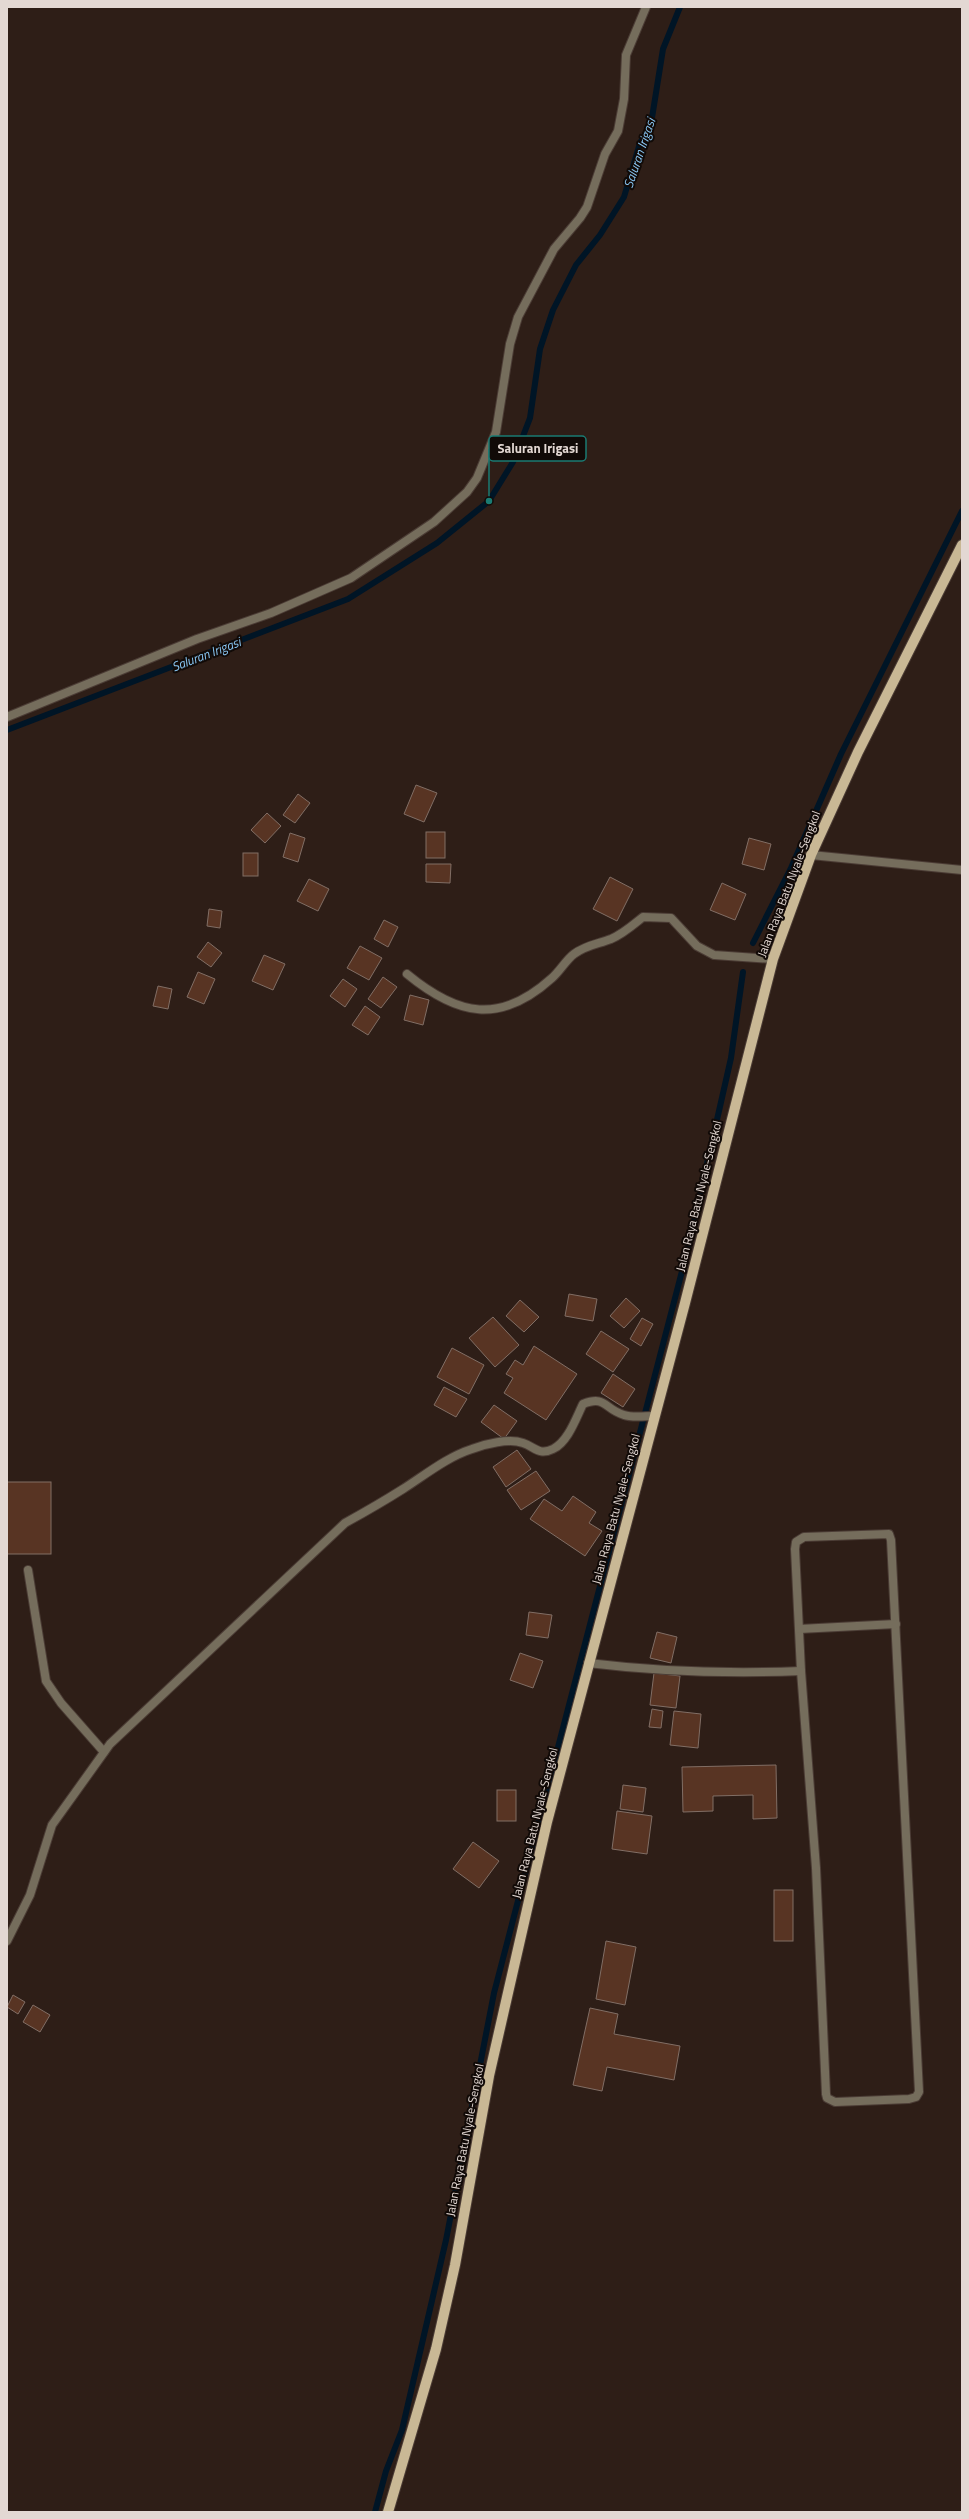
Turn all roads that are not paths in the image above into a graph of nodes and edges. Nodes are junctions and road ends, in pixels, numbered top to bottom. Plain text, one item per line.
1 (646, 7) edge
2 (962, 545) edge
3 (7, 717) edge
4 (811, 855) junction
5 (962, 870) edge
6 (773, 959) junction
7 (406, 974) dead end
8 (655, 1416) junction
9 (28, 1570) dead end
10 (896, 1624) junction
11 (799, 1629) junction
12 (588, 1663) junction
13 (801, 1671) junction
14 (104, 1752) junction
15 (7, 1941) edge
16 (388, 2512) edge

1 - 3 street
2 - 4 main road, Jalan Raya Batu Nyale-Sengkol
4 - 5 street
4 - 6 main road, Jalan Raya Batu Nyale-Sengkol
6 - 7 street
6 - 8 main road, Jalan Raya Batu Nyale-Sengkol
8 - 12 main road, Jalan Raya Batu Nyale-Sengkol
8 - 14 street
9 - 14 street
10 - 11 street
10 - 11 street
10 - 13 street
11 - 13 street
12 - 13 street
12 - 16 main road, Jalan Raya Batu Nyale-Sengkol
14 - 15 street

